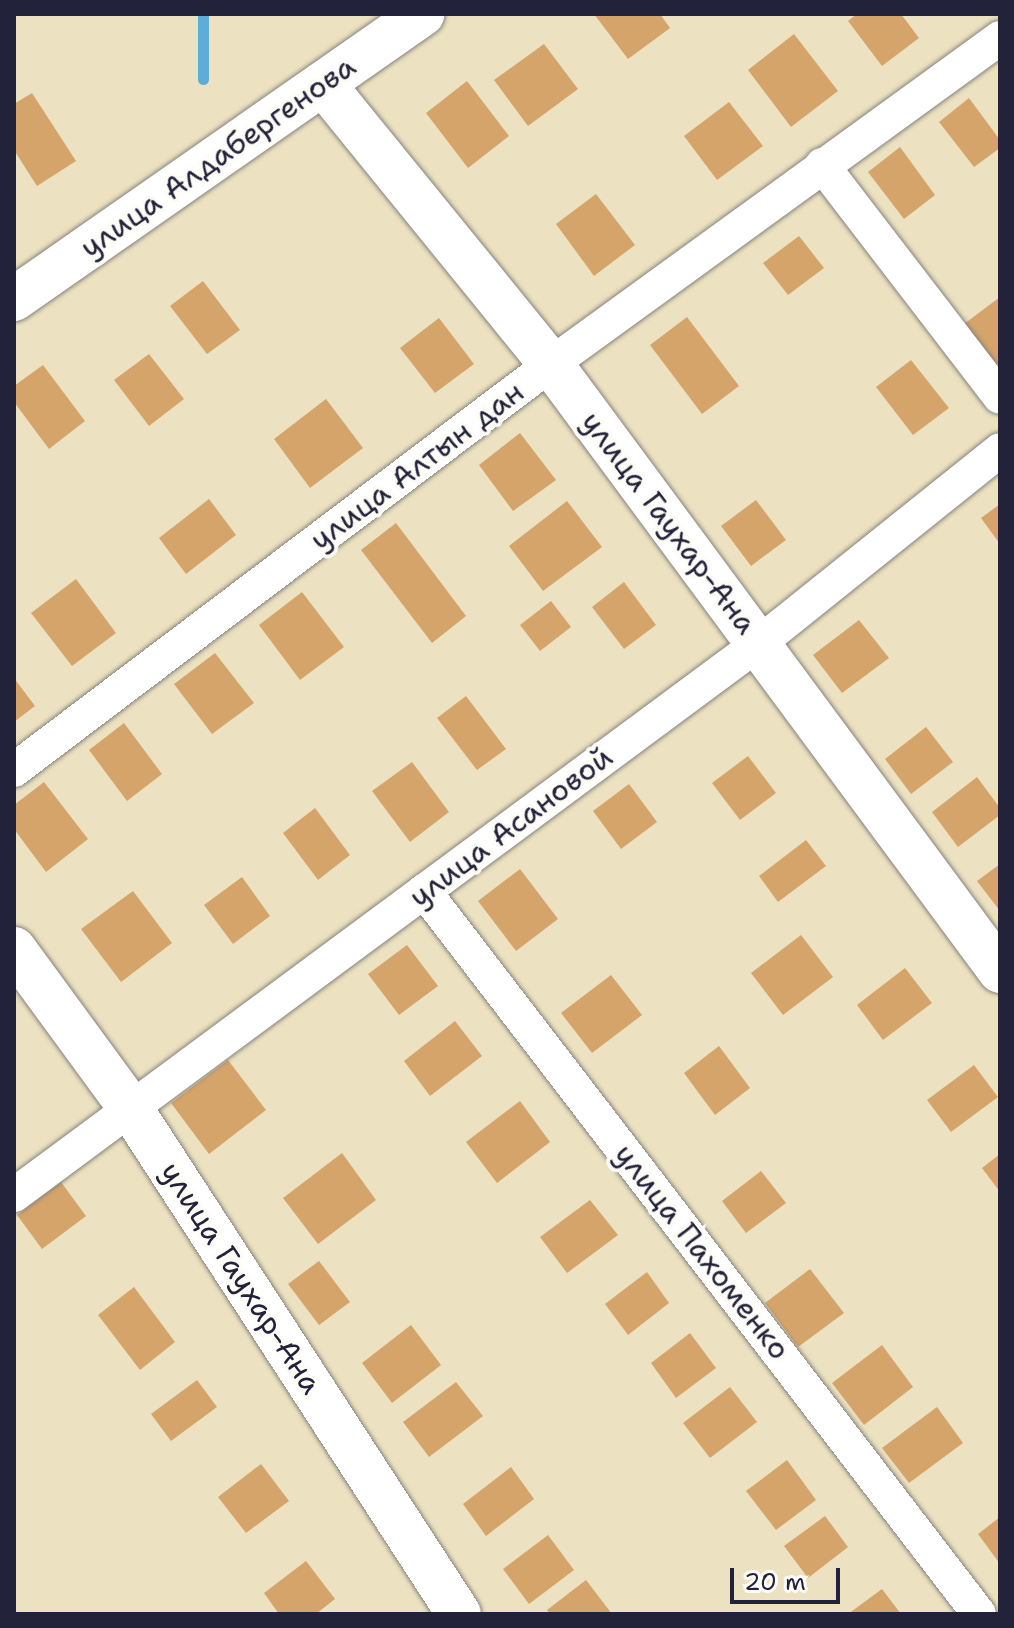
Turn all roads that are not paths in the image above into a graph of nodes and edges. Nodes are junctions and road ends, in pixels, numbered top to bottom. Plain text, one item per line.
1 (422, 14) edge
2 (1000, 38) edge
3 (324, 85) junction
4 (822, 165) junction
5 (14, 299) edge
6 (551, 364) junction
7 (1000, 397) edge
8 (1000, 450) edge
9 (758, 644) junction
10 (14, 770) edge
11 (424, 891) junction
12 (14, 949) edge
13 (1000, 971) edge
14 (131, 1109) junction
15 (14, 1195) edge
16 (459, 1614) edge
17 (979, 1614) edge

1 - 3 street, улица Алдабергенова
2 - 4 street, улица Алтын дан
3 - 5 street, улица Алдабергенова
3 - 6 street, улица Гаухар-Ана
4 - 6 street, улица Алтын дан
4 - 7 street
6 - 9 street, улица Гаухар-Ана
6 - 10 street, улица Алтын дан
8 - 9 street, улица Асановой
9 - 11 street, улица Асановой
9 - 13 street, улица Гаухар-Ана
11 - 14 street, улица Асановой
11 - 17 street, улица Пахоменко
12 - 14 street, улица Гаухар-Ана
14 - 15 street, улица Асановой
14 - 16 street, улица Гаухар-Ана

